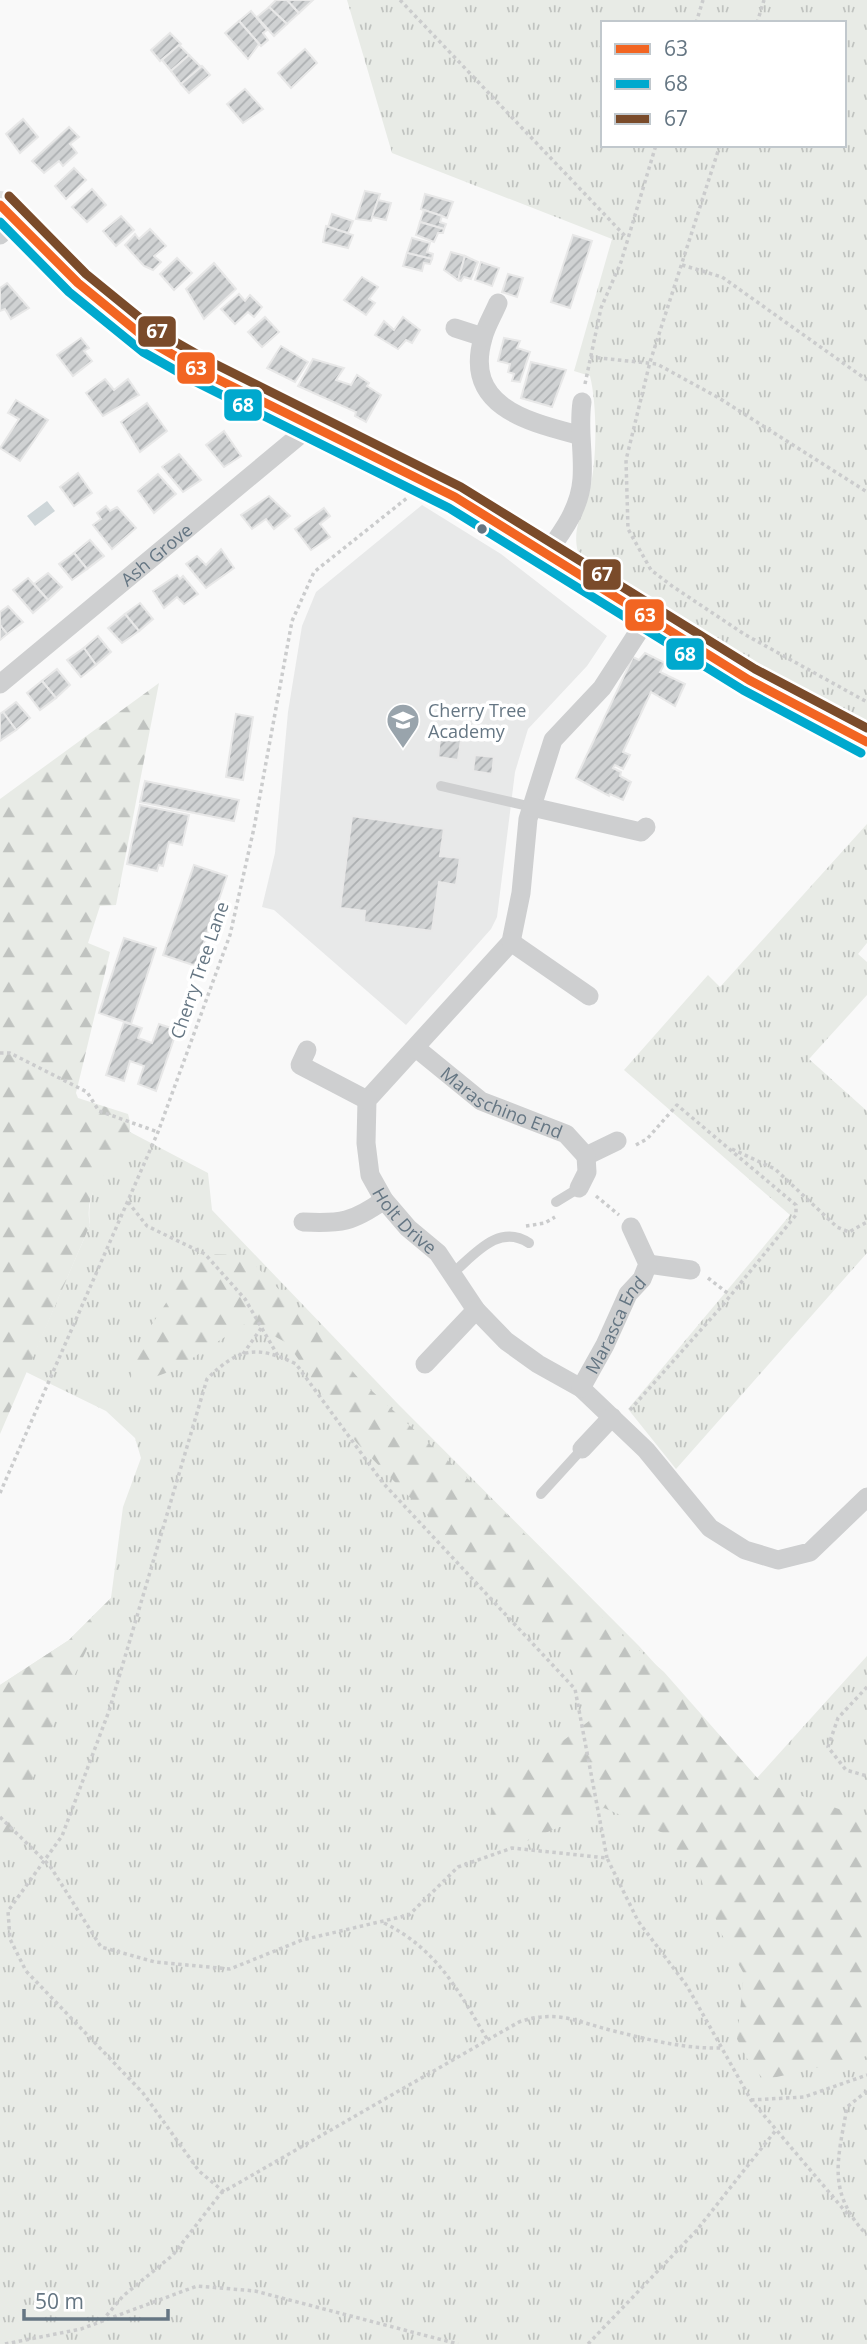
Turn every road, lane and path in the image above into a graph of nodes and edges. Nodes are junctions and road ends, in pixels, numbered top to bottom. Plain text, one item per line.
1 (400, 0) edge
2 (703, 0) edge
3 (764, 0) edge
4 (697, 21) edge
5 (758, 21) edge
6 (655, 147) edge
7 (719, 147) edge
8 (5, 220) edge
9 (627, 238) junction
10 (682, 265) junction
11 (498, 303) dead end
12 (455, 328) dead end
13 (483, 337) junction
14 (590, 357) junction
15 (650, 362) junction
16 (867, 380) edge
17 (582, 402) joint
18 (312, 425) junction
19 (579, 435) junction
20 (427, 482) junction
21 (867, 492) edge
22 (547, 554) junction
23 (648, 617) junction
24 (0, 684) edge
25 (867, 702) edge
26 (867, 742) edge
27 (441, 786) dead end
28 (532, 807) junction
29 (639, 834) dead end
30 (511, 942) junction
31 (589, 996) dead end
32 (416, 1048) junction
33 (307, 1050) dead end
34 (0, 1053) edge
35 (367, 1100) junction
36 (158, 1132) junction
37 (617, 1141) joint
38 (725, 1146) junction
39 (586, 1156) junction
40 (579, 1188) junction
41 (383, 1200) junction
42 (128, 1202) junction
43 (556, 1202) dead end
44 (303, 1222) dead end
45 (867, 1222) edge
46 (631, 1227) joint
47 (529, 1243) dead end
48 (648, 1264) junction
49 (691, 1270) joint
50 (453, 1273) junction
51 (730, 1296) junction
52 (476, 1310) junction
53 (262, 1327) junction
54 (243, 1354) junction
55 (278, 1356) junction
56 (425, 1364) dead end
57 (581, 1388) junction
58 (615, 1420) junction
59 (582, 1449) joint
60 (0, 1493) edge
61 (541, 1494) dead end
62 (867, 1497) edge
63 (867, 1687) edge
64 (867, 1776) edge
65 (0, 1817) edge
66 (607, 1858) junction
67 (43, 1859) junction
68 (382, 1922) junction
69 (487, 2039) junction
70 (722, 2048) junction
71 (867, 2075) edge
72 (867, 2091) edge
73 (751, 2100) junction
74 (776, 2130) junction
75 (224, 2192) junction
76 (850, 2217) junction
77 (867, 2235) edge
78 (102, 2321) junction
79 (5, 2344) edge
80 (458, 2344) edge
81 (588, 2344) edge

1 - 9 path
2 - 4 path
3 - 5 path
6 - 9 path
7 - 10 path
8 - 18 main road
9 - 14 path
10 - 15 path
10 - 16 path
11 - 13 street
12 - 13 street
13 - 19 street
14 - 15 path
14 - 17 path
15 - 21 path
15 - 25 path
17 - 19 street
18 - 20 main road
18 - 24 street, Ash Grove
19 - 22 street
20 - 22 main road
20 - 36 path, Cherry Tree Lane
22 - 23 main road
23 - 26 main road
23 - 28 street
27 - 28 lane
28 - 29 street
28 - 30 street
30 - 31 street
30 - 32 street
32 - 35 street
32 - 39 street, Maraschino End
33 - 35 street
34 - 36 path
35 - 41 street, Holt Drive
36 - 42 path, Cherry Tree Lane
37 - 38 path
37 - 39 street
38 - 45 path
38 - 51 path
39 - 40 street
40 - 43 lane
40 - 46 path
41 - 44 street
41 - 50 street, Holt Drive
42 - 53 path
42 - 60 path, Cherry Tree Lane
46 - 48 street, Marasca End
47 - 50 lane
48 - 49 street, Marasca End
48 - 57 street, Marasca End
49 - 51 path
50 - 52 street, Holt Drive
51 - 58 path
52 - 56 street
52 - 57 street, Holt Drive
53 - 54 path
53 - 55 path
54 - 55 path
54 - 67 path
55 - 66 path
57 - 58 street, Holt Drive
58 - 59 street
58 - 62 street, Holt Drive
59 - 61 lane
63 - 64 path
65 - 67 path
66 - 68 path
66 - 70 path
67 - 68 path
67 - 75 path
68 - 69 path
69 - 70 path
69 - 75 path
70 - 73 path
71 - 73 path
72 - 76 path
73 - 74 path
74 - 76 path
74 - 81 path
75 - 78 path
76 - 77 path
78 - 79 path
78 - 80 path

